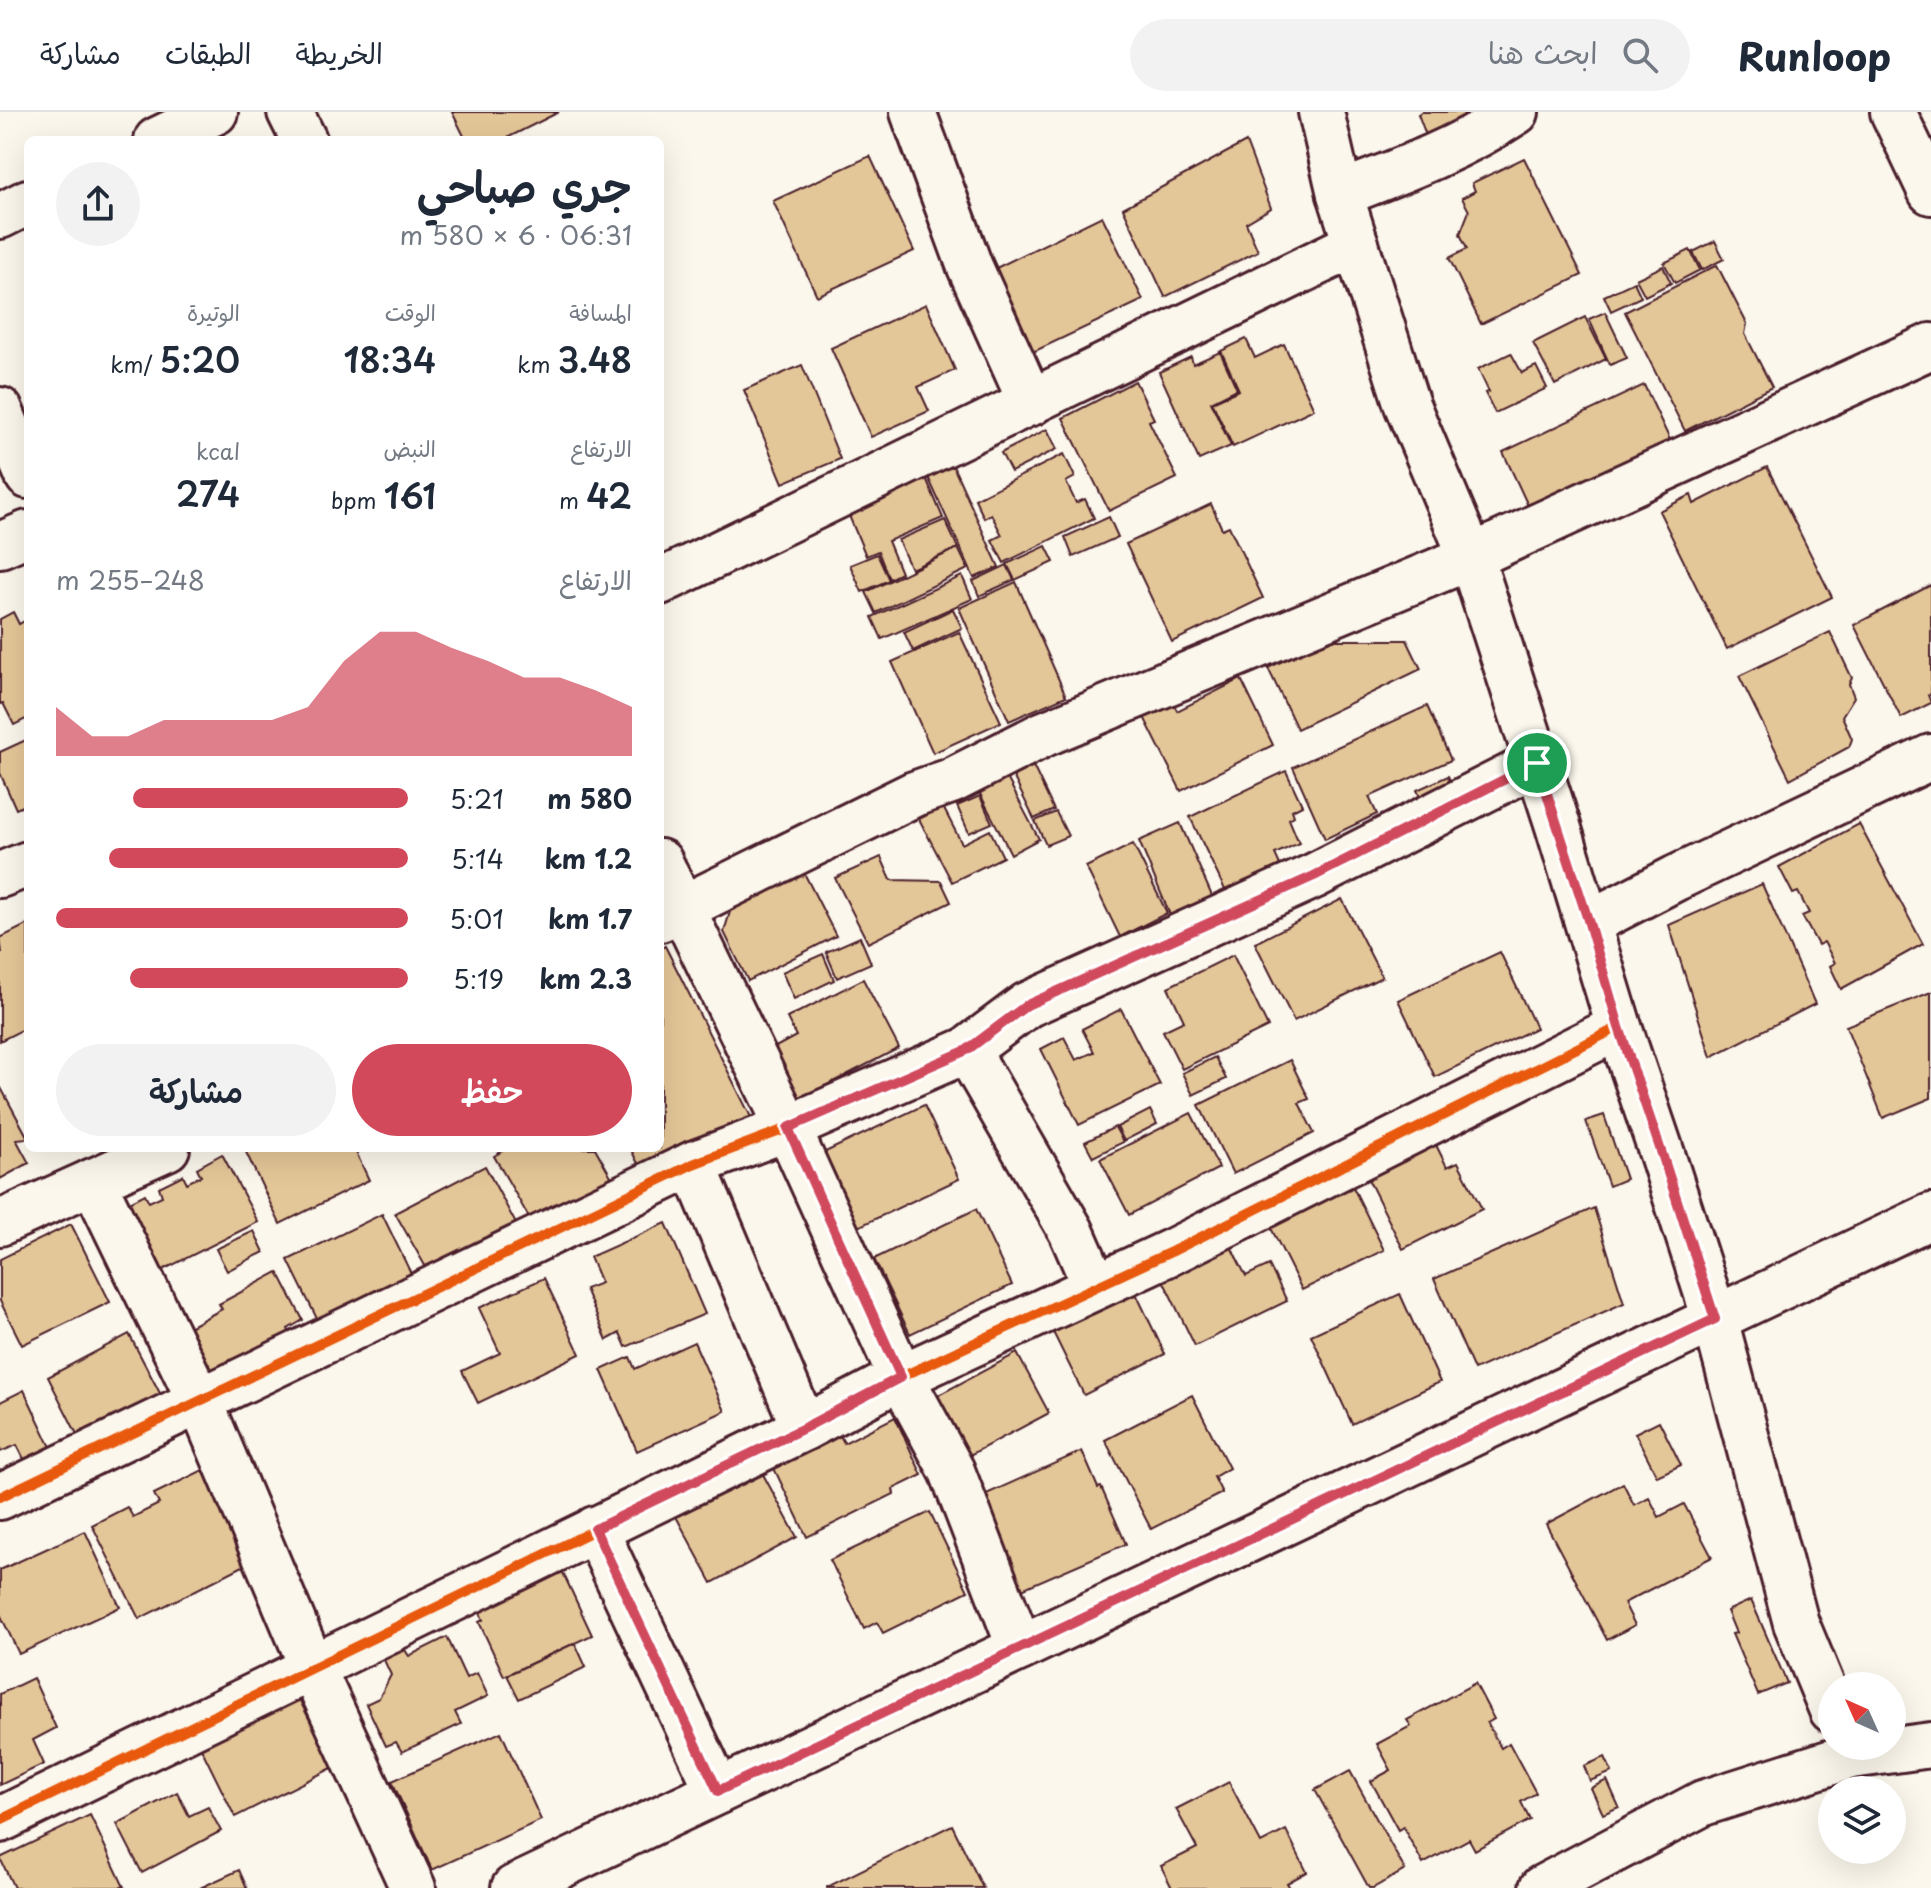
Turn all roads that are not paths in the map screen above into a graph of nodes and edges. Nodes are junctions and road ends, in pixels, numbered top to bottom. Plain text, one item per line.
1 (215, 112) edge
2 (290, 112) edge
3 (913, 112) edge
4 (1321, 112) edge
5 (1516, 112) edge
6 (1893, 112) edge
7 (165, 136) edge
8 (302, 136) edge
9 (1931, 192) edge
10 (1340, 194) junction
11 (24, 204) edge
12 (0, 216) edge
13 (1356, 244) junction
14 (1931, 346) edge
15 (1031, 403) junction
16 (0, 410) edge
17 (24, 467) edge
18 (24, 535) edge
19 (0, 545) edge
20 (1471, 557) junction
21 (664, 580) edge
22 (1931, 757) edge
23 (1537, 763) junction
24 (24, 866) edge
25 (0, 875) edge
26 (664, 881) edge
27 (671, 914) edge
28 (1589, 923) junction
29 (1619, 1027) junction
30 (967, 1050) junction
31 (788, 1128) junction
32 (158, 1152) edge
33 (693, 1164) junction
34 (93, 1181) junction
35 (1931, 1216) edge
36 (0, 1223) edge
37 (1095, 1286) junction
38 (1715, 1319) junction
39 (901, 1377) junction
40 (200, 1401) junction
41 (804, 1428) junction
42 (0, 1497) edge
43 (595, 1529) junction
44 (1020, 1648) junction
45 (312, 1667) junction
46 (1818, 1676) edge
47 (1931, 1745) edge
48 (1906, 1747) edge
49 (1824, 1760) edge
50 (718, 1791) junction
51 (0, 1820) edge
52 (413, 1888) edge
53 (514, 1888) edge
54 (1542, 1888) edge

1 - 7 street
2 - 8 street
3 - 15 street
4 - 10 street
5 - 10 street
6 - 9 street
10 - 13 street
11 - 12 street
13 - 15 street
13 - 20 street
14 - 20 street
15 - 21 street
16 - 17 street
18 - 19 street
20 - 23 street
20 - 27 street
22 - 28 street
23 - 28 street
23 - 30 street
24 - 25 street
26 - 27 street
27 - 31 street
28 - 29 street
29 - 37 street
29 - 38 street
30 - 31 street
30 - 37 street
31 - 33 street
31 - 39 street
32 - 34 street
33 - 40 street
33 - 41 street
34 - 36 street
34 - 40 street
35 - 38 street
37 - 39 street
38 - 44 street
38 - 46 street
39 - 41 street
39 - 44 street
40 - 42 street
40 - 45 street
41 - 43 street
43 - 45 street
43 - 50 street
44 - 50 street
45 - 51 street
45 - 52 street
47 - 48 street
49 - 54 street
50 - 53 street

